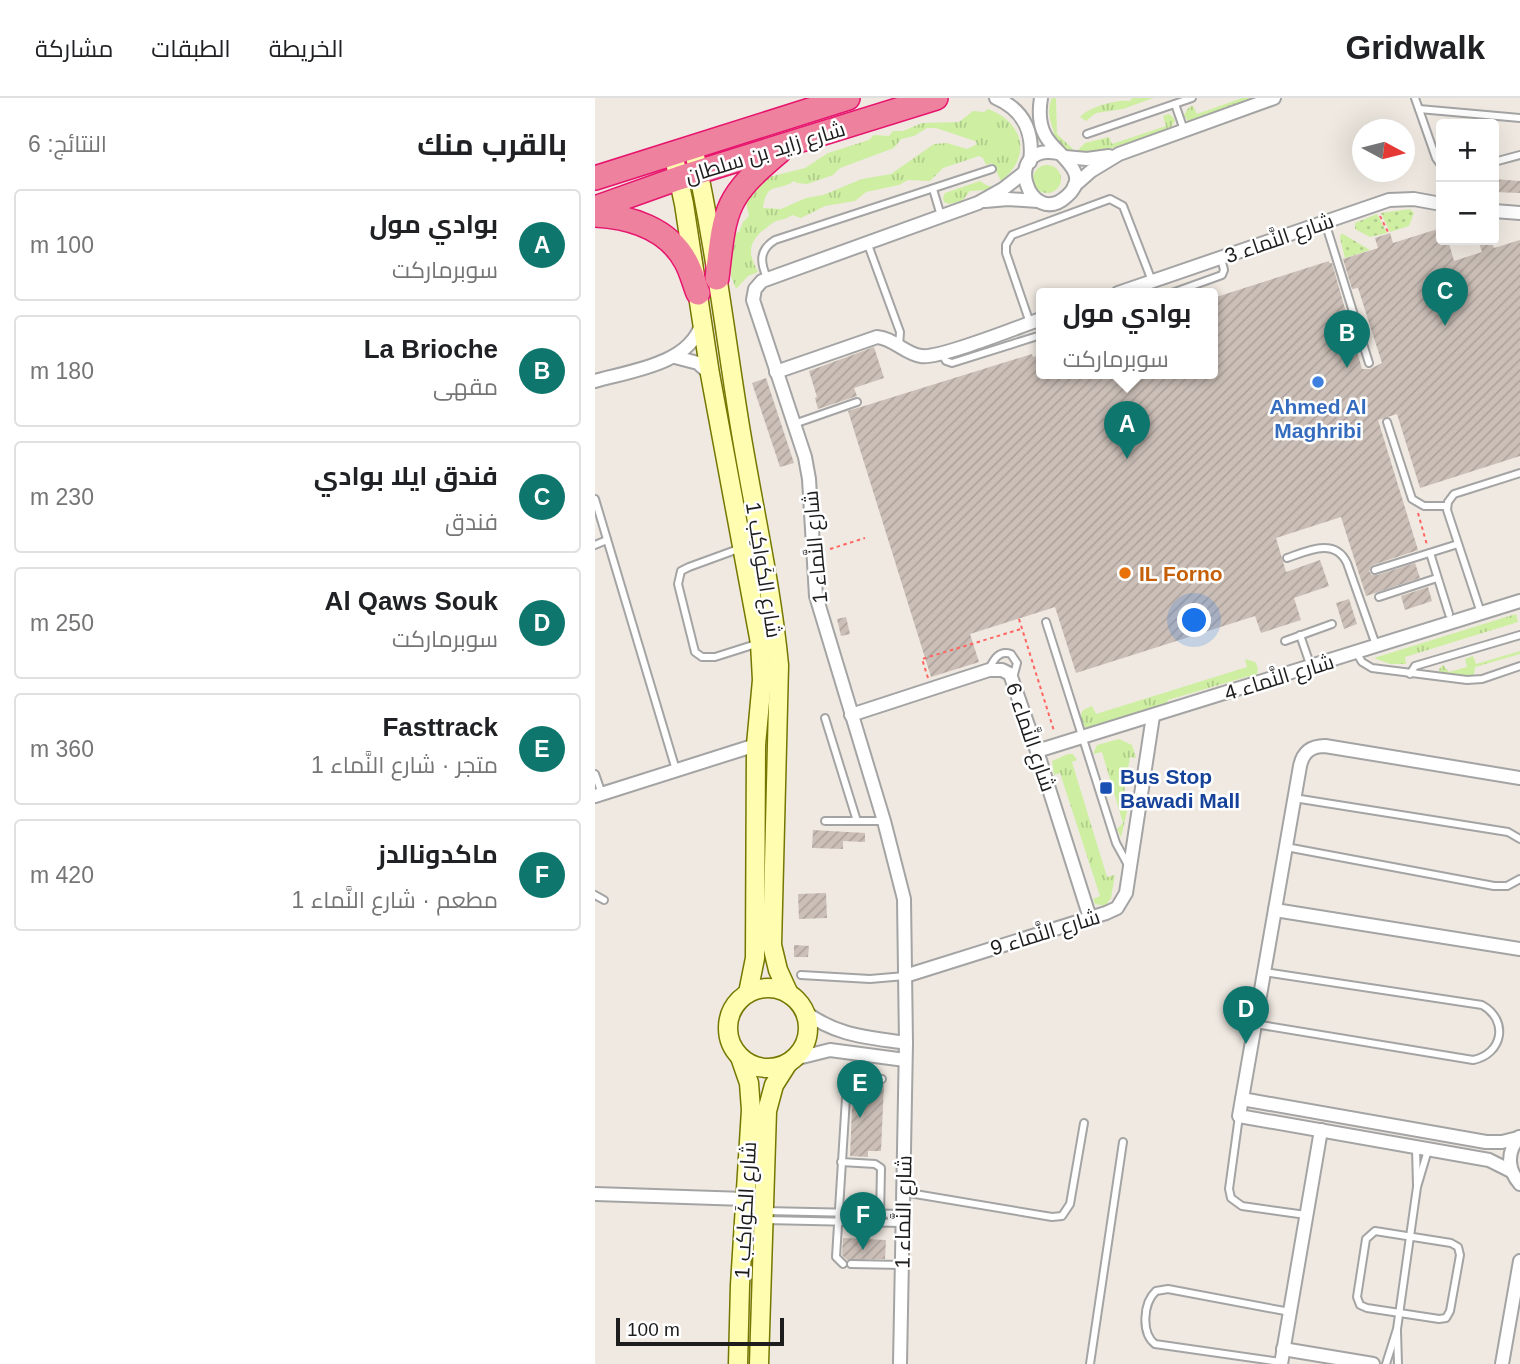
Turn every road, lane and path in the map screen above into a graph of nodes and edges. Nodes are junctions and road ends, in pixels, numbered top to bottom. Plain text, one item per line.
1 (848, 98) edge
2 (936, 98) edge
3 (996, 98) edge
4 (1041, 98) edge
5 (1192, 98) edge
6 (1274, 98) edge
7 (1415, 98) edge
8 (1175, 104) junction
9 (1419, 109) junction
10 (1520, 118) edge
11 (1184, 131) junction
12 (1087, 134) dead end
13 (786, 145) junction
14 (683, 150) junction
15 (1119, 154) junction
16 (1062, 155) junction
17 (1520, 155) edge
18 (1436, 158) edge
19 (1499, 161) edge
20 (1028, 167) junction
21 (992, 169) dead end
22 (689, 175) junction
23 (595, 178) edge
24 (1075, 186) junction
25 (933, 189) junction
26 (1038, 201) junction
27 (978, 203) junction
28 (1436, 203) edge
29 (1378, 204) junction
30 (595, 208) edge
31 (1499, 211) edge
32 (1520, 213) edge
33 (595, 215) edge
34 (941, 216) junction
35 (1325, 222) junction
36 (1389, 234) dead end
37 (867, 242) junction
38 (1221, 258) junction
39 (717, 278) junction
40 (767, 278) junction
41 (1152, 281) junction
42 (1132, 288) edge
43 (1186, 288) edge
44 (698, 293) junction
45 (702, 320) junction
46 (1036, 321) edge
47 (896, 323) junction
48 (1036, 337) edge
49 (883, 338) junction
50 (899, 346) junction
51 (941, 353) junction
52 (675, 357) junction
53 (1369, 363) dead end
54 (776, 372) junction
55 (710, 374) junction
56 (595, 382) edge
57 (857, 402) dead end
58 (1387, 422) dead end
59 (794, 424) junction
60 (1520, 473) edge
61 (595, 499) edge
62 (1415, 502) junction
63 (1447, 506) junction
64 (865, 538) dead end
65 (607, 540) junction
66 (1458, 544) junction
67 (595, 545) edge
68 (743, 548) junction
69 (831, 549) dead end
70 (1430, 553) junction
71 (1287, 558) dead end
72 (1375, 570) dead end
73 (1437, 578) junction
74 (1379, 597) dead end
75 (1520, 601) edge
76 (1481, 613) junction
77 (1449, 614) dead end
78 (1019, 619) dead end
79 (1046, 622) dead end
80 (1332, 624) dead end
81 (1022, 628) junction
82 (1300, 635) junction
83 (1520, 635) edge
84 (1285, 640) dead end
85 (760, 643) junction
86 (1377, 646) junction
87 (1356, 652) junction
88 (1520, 666) edge
89 (1311, 667) junction
90 (989, 670) junction
91 (1410, 674) junction
92 (1013, 678) junction
93 (932, 689) junction
94 (851, 715) junction
95 (1153, 716) junction
96 (825, 718) dead end
97 (1082, 738) junction
98 (1065, 743) junction
99 (756, 745) junction
100 (1037, 751) junction
101 (676, 770) junction
102 (595, 774) edge
103 (1520, 778) edge
104 (598, 795) edge
105 (1294, 798) junction
106 (825, 821) dead end
107 (857, 821) junction
108 (884, 821) junction
109 (1520, 839) edge
110 (1286, 847) junction
111 (1130, 867) junction
112 (1520, 879) edge
113 (595, 895) edge
114 (604, 900) dead end
115 (1275, 910) junction
116 (1090, 918) junction
117 (1520, 949) edge
118 (1264, 972) junction
119 (801, 975) dead end
120 (905, 975) junction
121 (748, 993) junction
122 (789, 994) junction
123 (805, 1012) junction
124 (1255, 1024) junction
125 (906, 1043) junction
126 (740, 1057) junction
127 (905, 1060) junction
128 (791, 1061) junction
129 (882, 1079) dead end
130 (1242, 1099) junction
131 (1239, 1116) junction
132 (1084, 1122) dead end
133 (1321, 1130) junction
134 (1519, 1138) edge
135 (1123, 1142) dead end
136 (1422, 1149) junction
137 (841, 1163) junction
138 (1517, 1181) edge
139 (1417, 1187) junction
140 (903, 1192) junction
141 (595, 1194) edge
142 (745, 1199) junction
143 (838, 1212) junction
144 (880, 1213) junction
145 (763, 1215) junction
146 (1306, 1215) junction
147 (903, 1218) junction
148 (838, 1222) junction
149 (880, 1223) junction
150 (1410, 1236) junction
151 (1520, 1261) edge
152 (843, 1264) dead end
153 (851, 1264) dead end
154 (902, 1265) junction
155 (1290, 1312) junction
156 (1399, 1313) junction
157 (1397, 1329) junction
158 (1283, 1349) junction
159 (1281, 1363) edge
160 (738, 1364) edge
161 (759, 1364) edge
162 (900, 1364) edge
163 (1090, 1364) edge
164 (1373, 1364) edge
165 (1386, 1364) edge
166 (1398, 1364) edge
167 (1502, 1364) edge

1 - 14 highway, شارع زايد بن سلطان
2 - 13 highway, شارع زايد بن سلطان
3 - 20 street
4 - 16 street
5 - 8 lane
6 - 11 street
7 - 9 lane
8 - 11 lane
8 - 12 lane
9 - 10 lane
9 - 18 lane
11 - 15 street
13 - 22 highway, شارع زايد بن سلطان
13 - 39 highway
14 - 22 street, شارع الكَواكِب 1
14 - 23 highway, شارع زايد بن سلطان
15 - 16 street
15 - 24 street
16 - 20 street
16 - 24 street
17 - 19 lane
20 - 26 street
20 - 27 street
21 - 25 lane
22 - 30 highway, شارع زايد بن سلطان
22 - 39 street, شارع الكَواكِب 1
22 - 44 street, شارع الكَواكِب 1
24 - 26 street
25 - 34 lane
25 - 40 lane
26 - 27 street
27 - 34 street
28 - 29 street, شارع النَّماء 3
29 - 35 street, شارع النَّماء 3
29 - 36 path
31 - 32 street
33 - 44 highway
34 - 37 street
35 - 38 street, شارع النَّماء 3
35 - 53 lane
37 - 40 street
37 - 47 lane
38 - 41 street, شارع النَّماء 3
38 - 43 lane
39 - 122 street, شارع الكَواكِب 1
40 - 54 street, شارع النَّماء 1
41 - 42 street, شارع النَّماء 3
41 - 46 lane
44 - 45 street, شارع الكَواكِب 1
45 - 52 street
45 - 55 street, شارع الكَواكِب 1
46 - 51 street
47 - 49 lane
47 - 50 lane
48 - 51 lane
49 - 50 street
49 - 54 street
50 - 51 street
52 - 55 street
52 - 56 street
54 - 59 street, شارع النَّماء 1
55 - 68 street, شارع الكَواكِب 1
57 - 59 lane
58 - 62 lane
59 - 94 street, شارع النَّماء 1
60 - 63 lane
61 - 65 lane
62 - 63 lane
62 - 70 path
63 - 66 lane
64 - 69 path
65 - 67 lane
65 - 101 lane
66 - 70 lane
66 - 76 lane
68 - 85 street, شارع الكَواكِب 1
68 - 85 lane
70 - 72 lane
70 - 73 lane
71 - 86 lane
73 - 74 lane
73 - 77 lane
75 - 76 street, شارع النَّماء 4
76 - 86 street, شارع النَّماء 4
78 - 81 path
79 - 97 lane
80 - 82 lane
81 - 93 path
81 - 98 path
82 - 84 lane
82 - 89 lane
83 - 91 lane
85 - 99 street, شارع الكَواكِب 1
86 - 87 street, شارع النَّماء 4
87 - 89 street, شارع النَّماء 4
87 - 91 lane
88 - 91 lane
89 - 95 street, شارع النَّماء 4
90 - 92 street, شارع النَّماء 6
90 - 92 lane
90 - 93 street, شارع النَّماء 6
92 - 100 street, شارع النَّماء 6
93 - 94 street, شارع النَّماء 6
94 - 108 street, شارع النَّماء 1
95 - 97 street, شارع النَّماء 4
95 - 111 street, شارع النَّماء 9
96 - 107 lane
97 - 98 street, شارع النَّماء 4
97 - 111 lane
98 - 100 street, شارع النَّماء 4
99 - 101 street
99 - 121 street, شارع الكَواكِب 1
100 - 116 street, شارع النَّماء 6
101 - 104 street
102 - 104 lane
103 - 105 street
105 - 109 lane
105 - 110 street
106 - 107 lane
107 - 108 lane
108 - 120 street, شارع النَّماء 1
110 - 112 lane
110 - 115 street
111 - 116 street, شارع النَّماء 9
113 - 114 lane
115 - 117 street
115 - 118 street
116 - 120 street, شارع النَّماء 9
118 - 124 street
118 - 124 lane
119 - 120 lane
120 - 125 street, شارع النَّماء 1
121 - 122 street
121 - 126 street
122 - 123 street
123 - 125 street
123 - 128 street
124 - 130 street
125 - 127 street, شارع النَّماء 1
126 - 128 street
126 - 142 street, شارع الكَواكِب 1
127 - 128 street
127 - 140 street, شارع النَّماء 1
128 - 145 street, شارع الكَواكِب 1
129 - 137 lane
130 - 131 street
130 - 134 street
131 - 133 street
131 - 146 lane
132 - 140 lane
133 - 136 street
133 - 146 street
134 - 138 street
135 - 163 lane
136 - 138 street
136 - 139 lane
136 - 139 lane
137 - 143 lane
137 - 144 lane
139 - 150 lane
140 - 147 street, شارع النَّماء 1
141 - 142 street
142 - 160 street, شارع الكَواكِب 1
143 - 144 lane
143 - 145 lane
143 - 148 lane
144 - 147 lane
144 - 149 lane
145 - 148 lane
145 - 161 street, شارع الكَواكِب 1
146 - 155 street
147 - 149 lane
147 - 154 street, شارع النَّماء 1
148 - 149 lane
148 - 152 lane
150 - 156 lane
150 - 156 lane
150 - 156 lane
151 - 167 street
153 - 154 lane
154 - 162 street, شارع النَّماء 1
155 - 158 street
155 - 159 lane
156 - 157 lane
157 - 165 lane
157 - 166 lane
158 - 159 street
158 - 164 street

